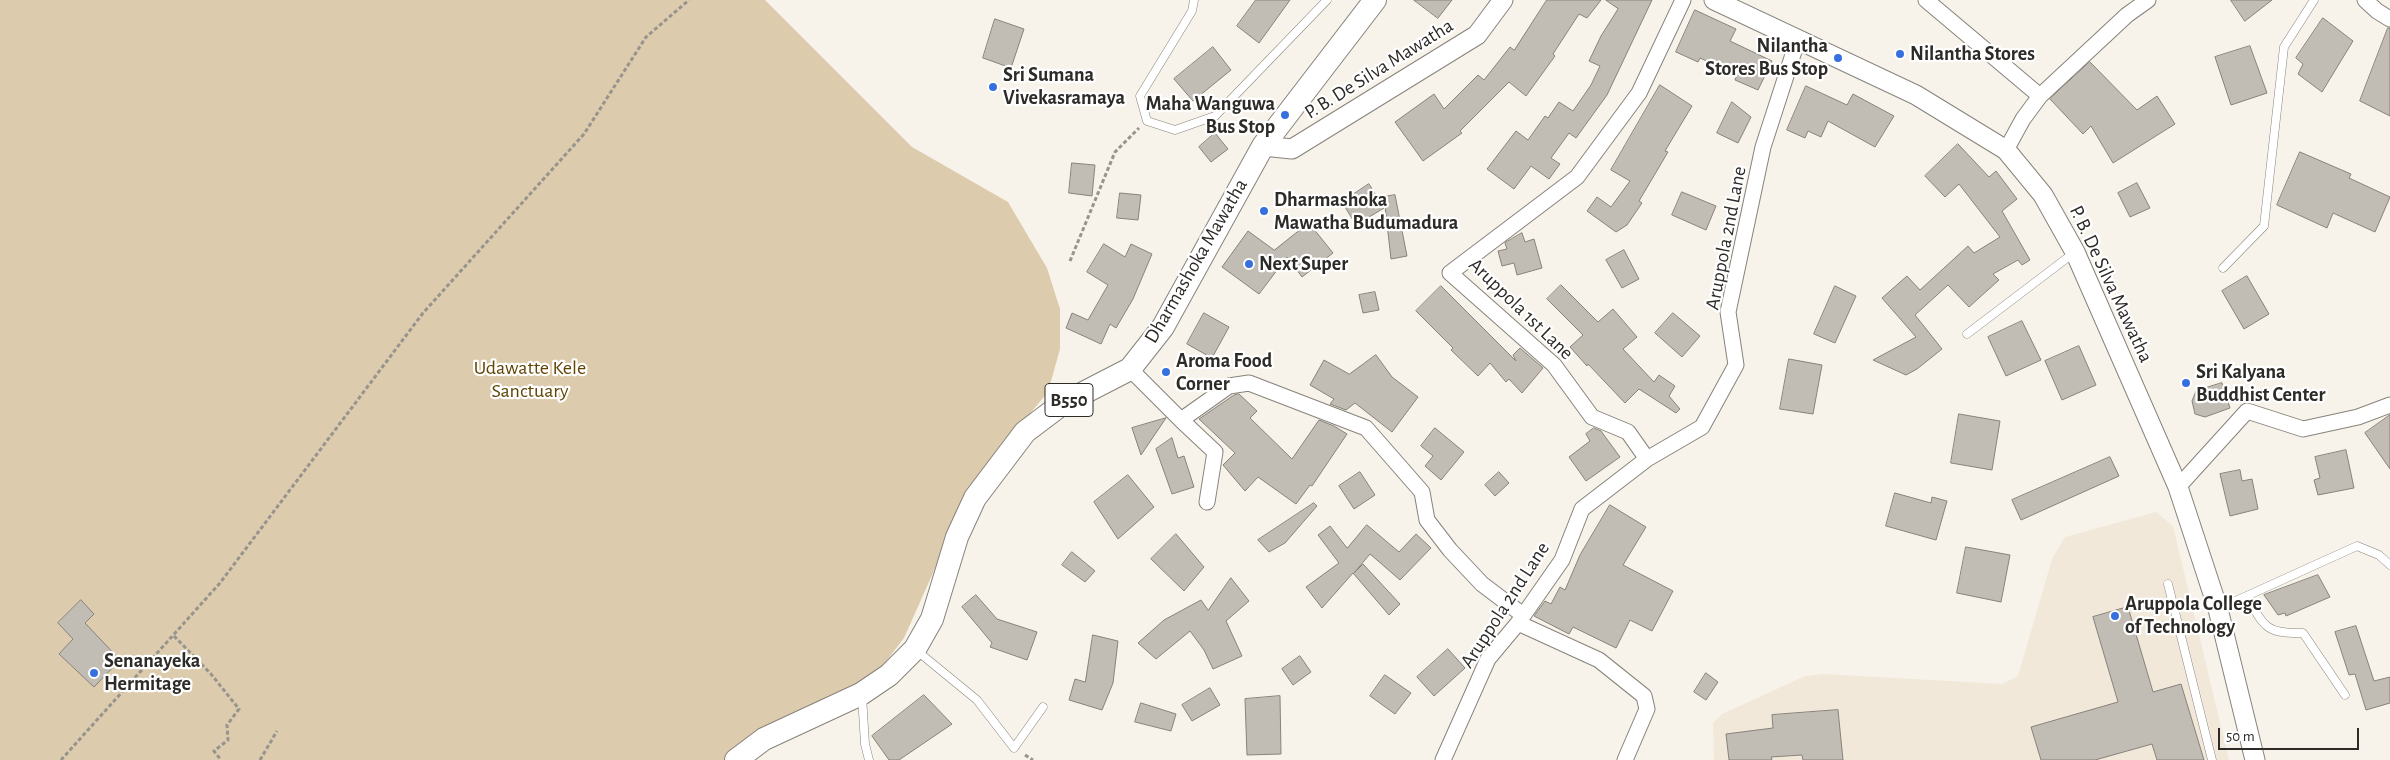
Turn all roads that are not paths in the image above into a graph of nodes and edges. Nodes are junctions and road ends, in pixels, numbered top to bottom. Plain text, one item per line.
1 (1194, 0) edge
2 (1327, 0) edge
3 (1375, 0) edge
4 (1503, 0) edge
5 (1683, 0) edge
6 (1714, 0) edge
7 (1926, 0) edge
8 (2148, 0) edge
9 (2314, 0) edge
10 (2365, 0) edge
11 (2390, 19) edge
12 (1798, 39) junction
13 (2040, 96) junction
14 (1263, 146) junction
15 (2006, 150) junction
16 (2075, 252) junction
17 (2223, 268) dead end
18 (1967, 334) dead end
19 (1130, 369) junction
20 (2390, 405) edge
21 (1181, 420) junction
22 (1647, 459) junction
23 (2178, 487) junction
24 (1207, 502) dead end
25 (2390, 565) edge
26 (2168, 584) dead end
27 (2247, 596) junction
28 (2218, 609) junction
29 (1520, 619) junction
30 (915, 649) junction
31 (862, 694) junction
32 (2345, 696) dead end
33 (1043, 707) dead end
34 (736, 760) edge
35 (869, 760) edge
36 (1443, 760) edge
37 (1625, 760) edge
38 (2212, 760) edge
39 (2255, 760) edge

1 - 2 lane
3 - 14 main road, Dharmashoka Mawatha / B550
4 - 14 street, P. B. De Silva Mawatha
5 - 22 street, Aruppola 1st Lane
6 - 12 street, P. B. De Silva Mawatha
7 - 13 street
8 - 13 street
9 - 17 lane
10 - 11 street
12 - 15 street, P. B. De Silva Mawatha
12 - 22 street, Aruppola 2nd Lane
13 - 15 street
14 - 19 main road, Dharmashoka Mawatha / B550
15 - 16 street, P. B. De Silva Mawatha
16 - 18 lane
16 - 23 street, P. B. De Silva Mawatha
19 - 21 street
19 - 30 main road, Dharmashoka Mawatha / B550
20 - 23 street
21 - 24 street
21 - 29 street
22 - 29 street, Aruppola 2nd Lane
23 - 28 street, P. B. De Silva Mawatha
25 - 27 lane
26 - 38 lane
27 - 28 lane
27 - 32 lane
28 - 39 street, P. B. De Silva Mawatha
29 - 36 street, Aruppola 2nd Lane
29 - 37 street
30 - 31 main road, Dharmashoka Mawatha / B550
30 - 33 lane
31 - 34 main road, Dharmashoka Mawatha / B550
31 - 35 lane

